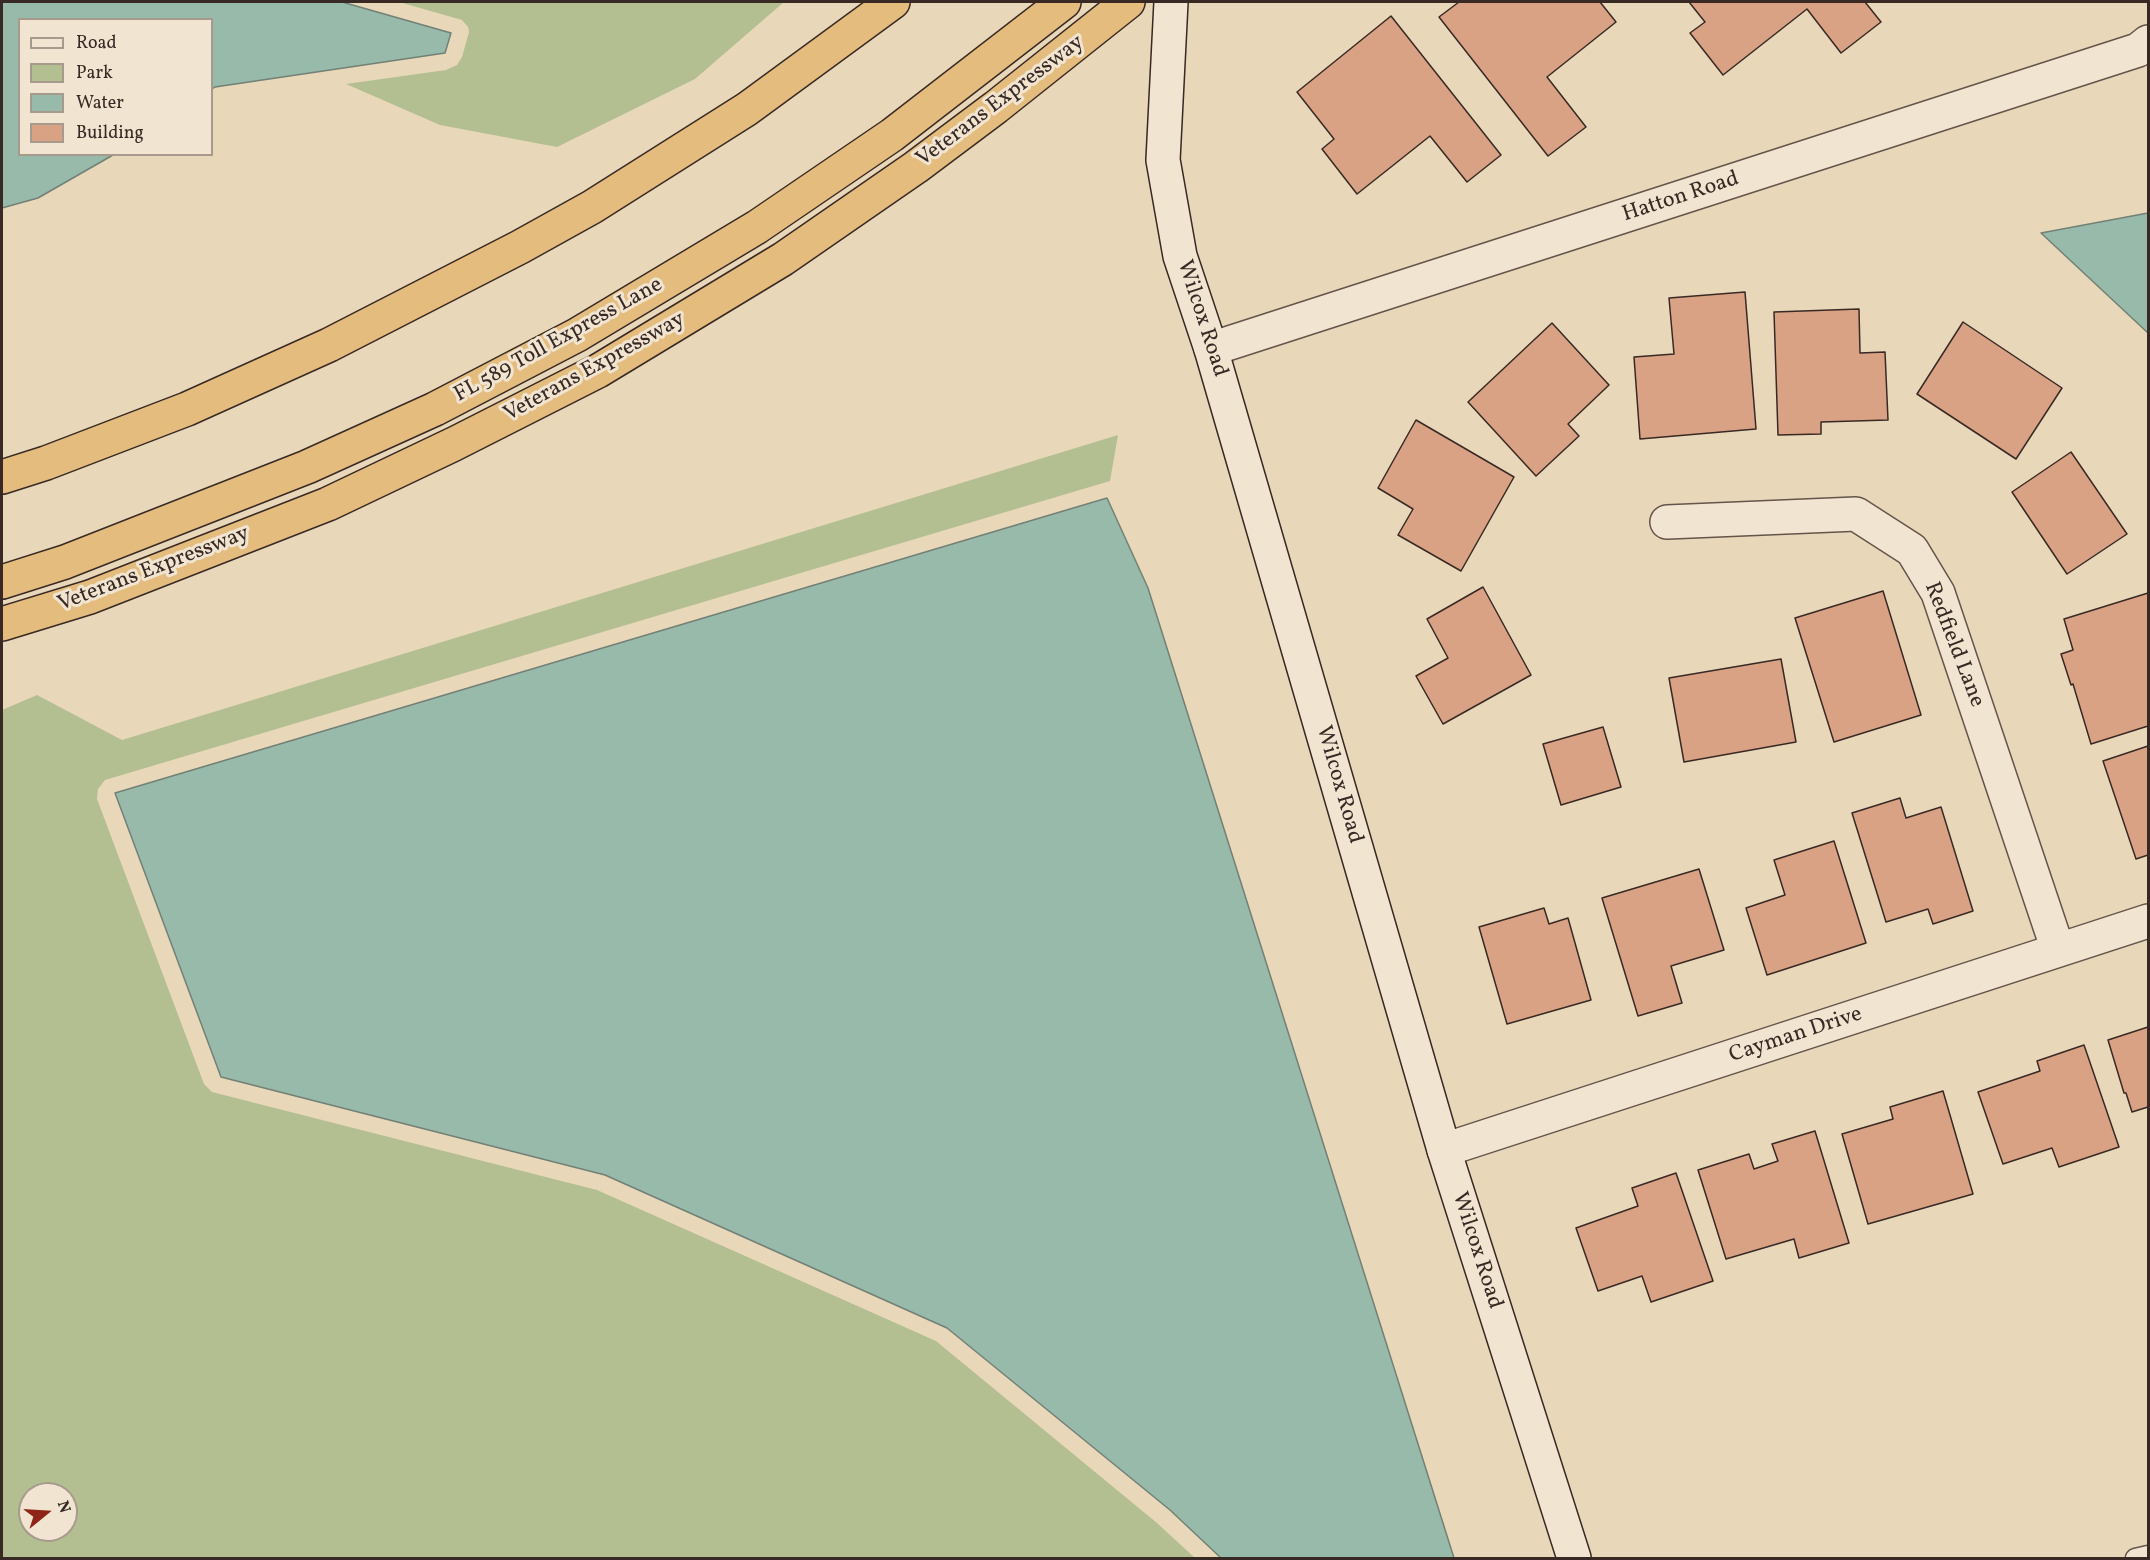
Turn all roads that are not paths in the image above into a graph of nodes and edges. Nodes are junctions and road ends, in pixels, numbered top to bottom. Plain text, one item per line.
1 (893, 2) edge
2 (1064, 2) edge
3 (1128, 2) edge
4 (1171, 2) edge
5 (2148, 42) edge
6 (1211, 349) junction
7 (2, 477) edge
8 (1667, 522) dead end
9 (2, 582) edge
10 (2, 624) edge
11 (2148, 921) edge
12 (2058, 950) junction
13 (1444, 1150) junction
14 (2148, 1556) edge
15 (1574, 1558) edge
16 (2135, 1558) edge

1 - 7 highway
2 - 9 highway, FL 589 Toll Express Lane
3 - 10 highway, Veterans Expressway
4 - 6 street, Wilcox Road
5 - 6 street, Hatton Road
6 - 13 street, Wilcox Road
8 - 12 street, Redfield Lane
11 - 12 street, Cayman Drive
12 - 13 street, Cayman Drive
13 - 15 street, Wilcox Road
14 - 16 lane

